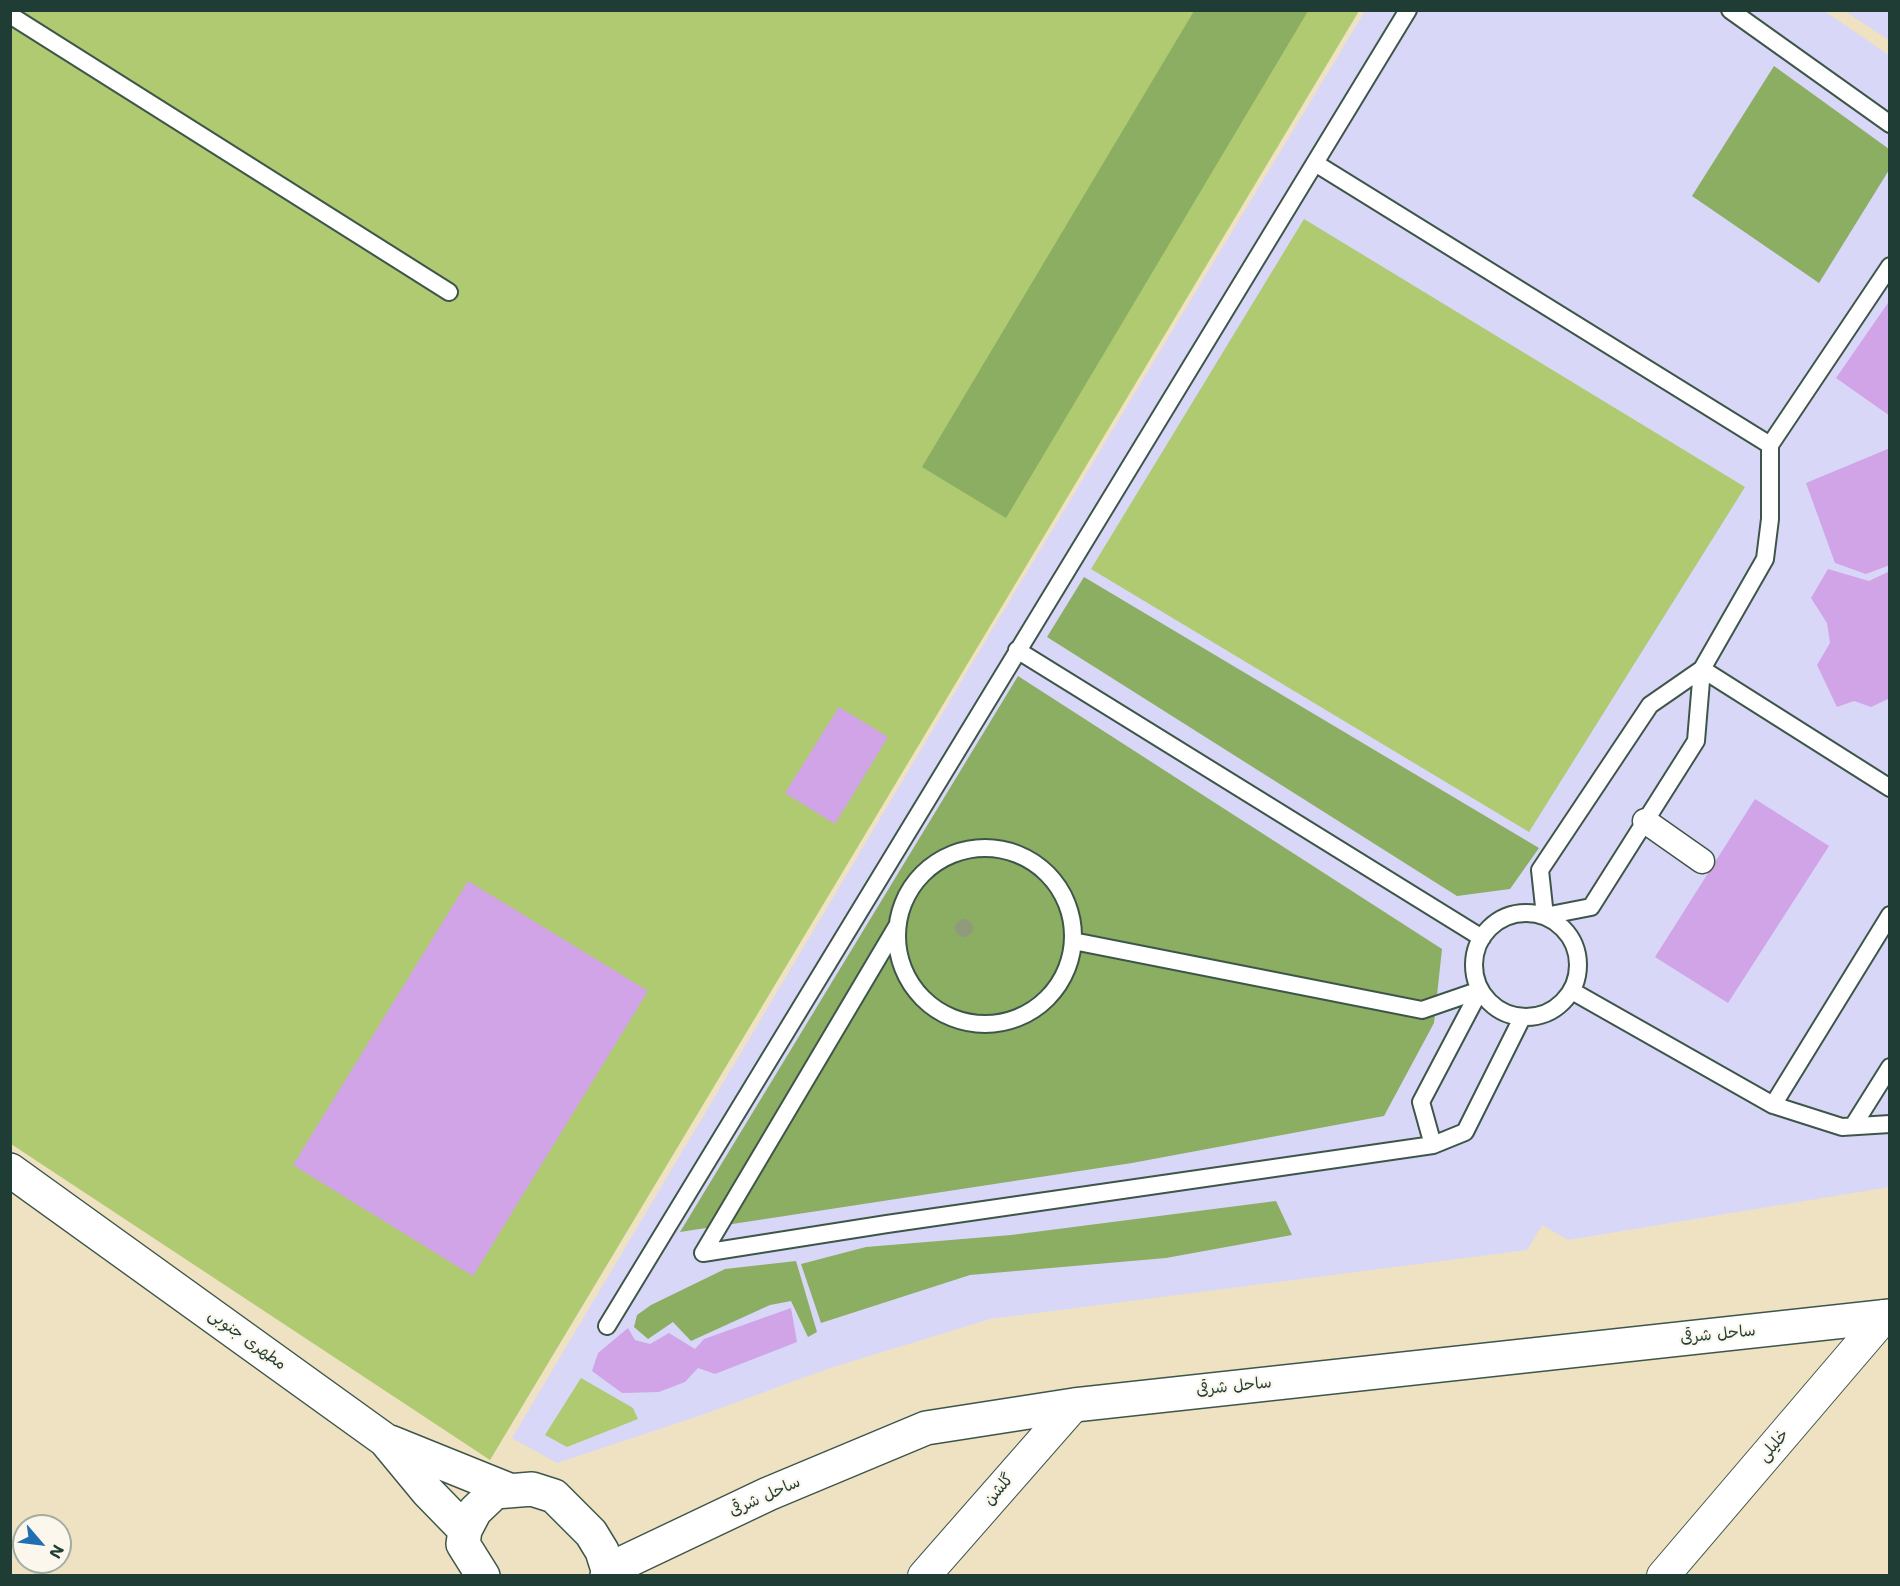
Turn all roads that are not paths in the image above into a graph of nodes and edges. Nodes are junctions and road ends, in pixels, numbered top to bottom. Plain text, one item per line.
1 (1408, 10) edge
2 (1730, 10) edge
3 (10, 15) edge
4 (1890, 124) edge
5 (1315, 163) junction
6 (1890, 266) edge
7 (449, 292) dead end
8 (1770, 445) junction
9 (1017, 650) junction
10 (1702, 669) junction
11 (1890, 788) edge
12 (1645, 821) junction
13 (1702, 861) dead end
14 (1890, 915) edge
15 (1545, 916) junction
16 (897, 925) junction
17 (1482, 938) junction
18 (1073, 941) junction
19 (1480, 990) junction
20 (1572, 991) junction
21 (1522, 1018) junction
22 (1890, 1067) edge
23 (1773, 1105) junction
24 (1890, 1124) edge
25 (1853, 1126) junction
26 (1433, 1145) junction
27 (10, 1170) edge
28 (1887, 1316) edge
29 (607, 1326) dead end
30 (1074, 1405) junction
31 (385, 1440) junction
32 (509, 1490) junction
33 (465, 1530) junction
34 (608, 1573) edge
35 (483, 1575) edge
36 (924, 1575) edge
37 (1663, 1575) edge

1 - 5 lane
2 - 4 lane
3 - 7 lane
5 - 8 lane
5 - 9 lane
6 - 8 lane
8 - 10 lane
9 - 17 lane
9 - 29 lane
10 - 11 lane
10 - 12 lane
10 - 15 lane
12 - 13 street
12 - 15 lane
14 - 23 lane
15 - 17 lane
15 - 20 lane
16 - 18 lane
16 - 18 lane
16 - 26 lane
17 - 19 lane
18 - 19 lane
19 - 21 lane
19 - 26 lane
20 - 21 lane
20 - 23 lane
21 - 26 lane
22 - 25 lane
23 - 25 lane
24 - 25 lane
27 - 31 street, مطهری جنوبی
28 - 30 street, ساحل شرقی
28 - 37 street, خلیلی
30 - 34 street, ساحل شرقی
30 - 36 street, گلشن
31 - 32 street
31 - 33 street, مطهری جنوبی
32 - 33 street
32 - 34 street
33 - 35 street

